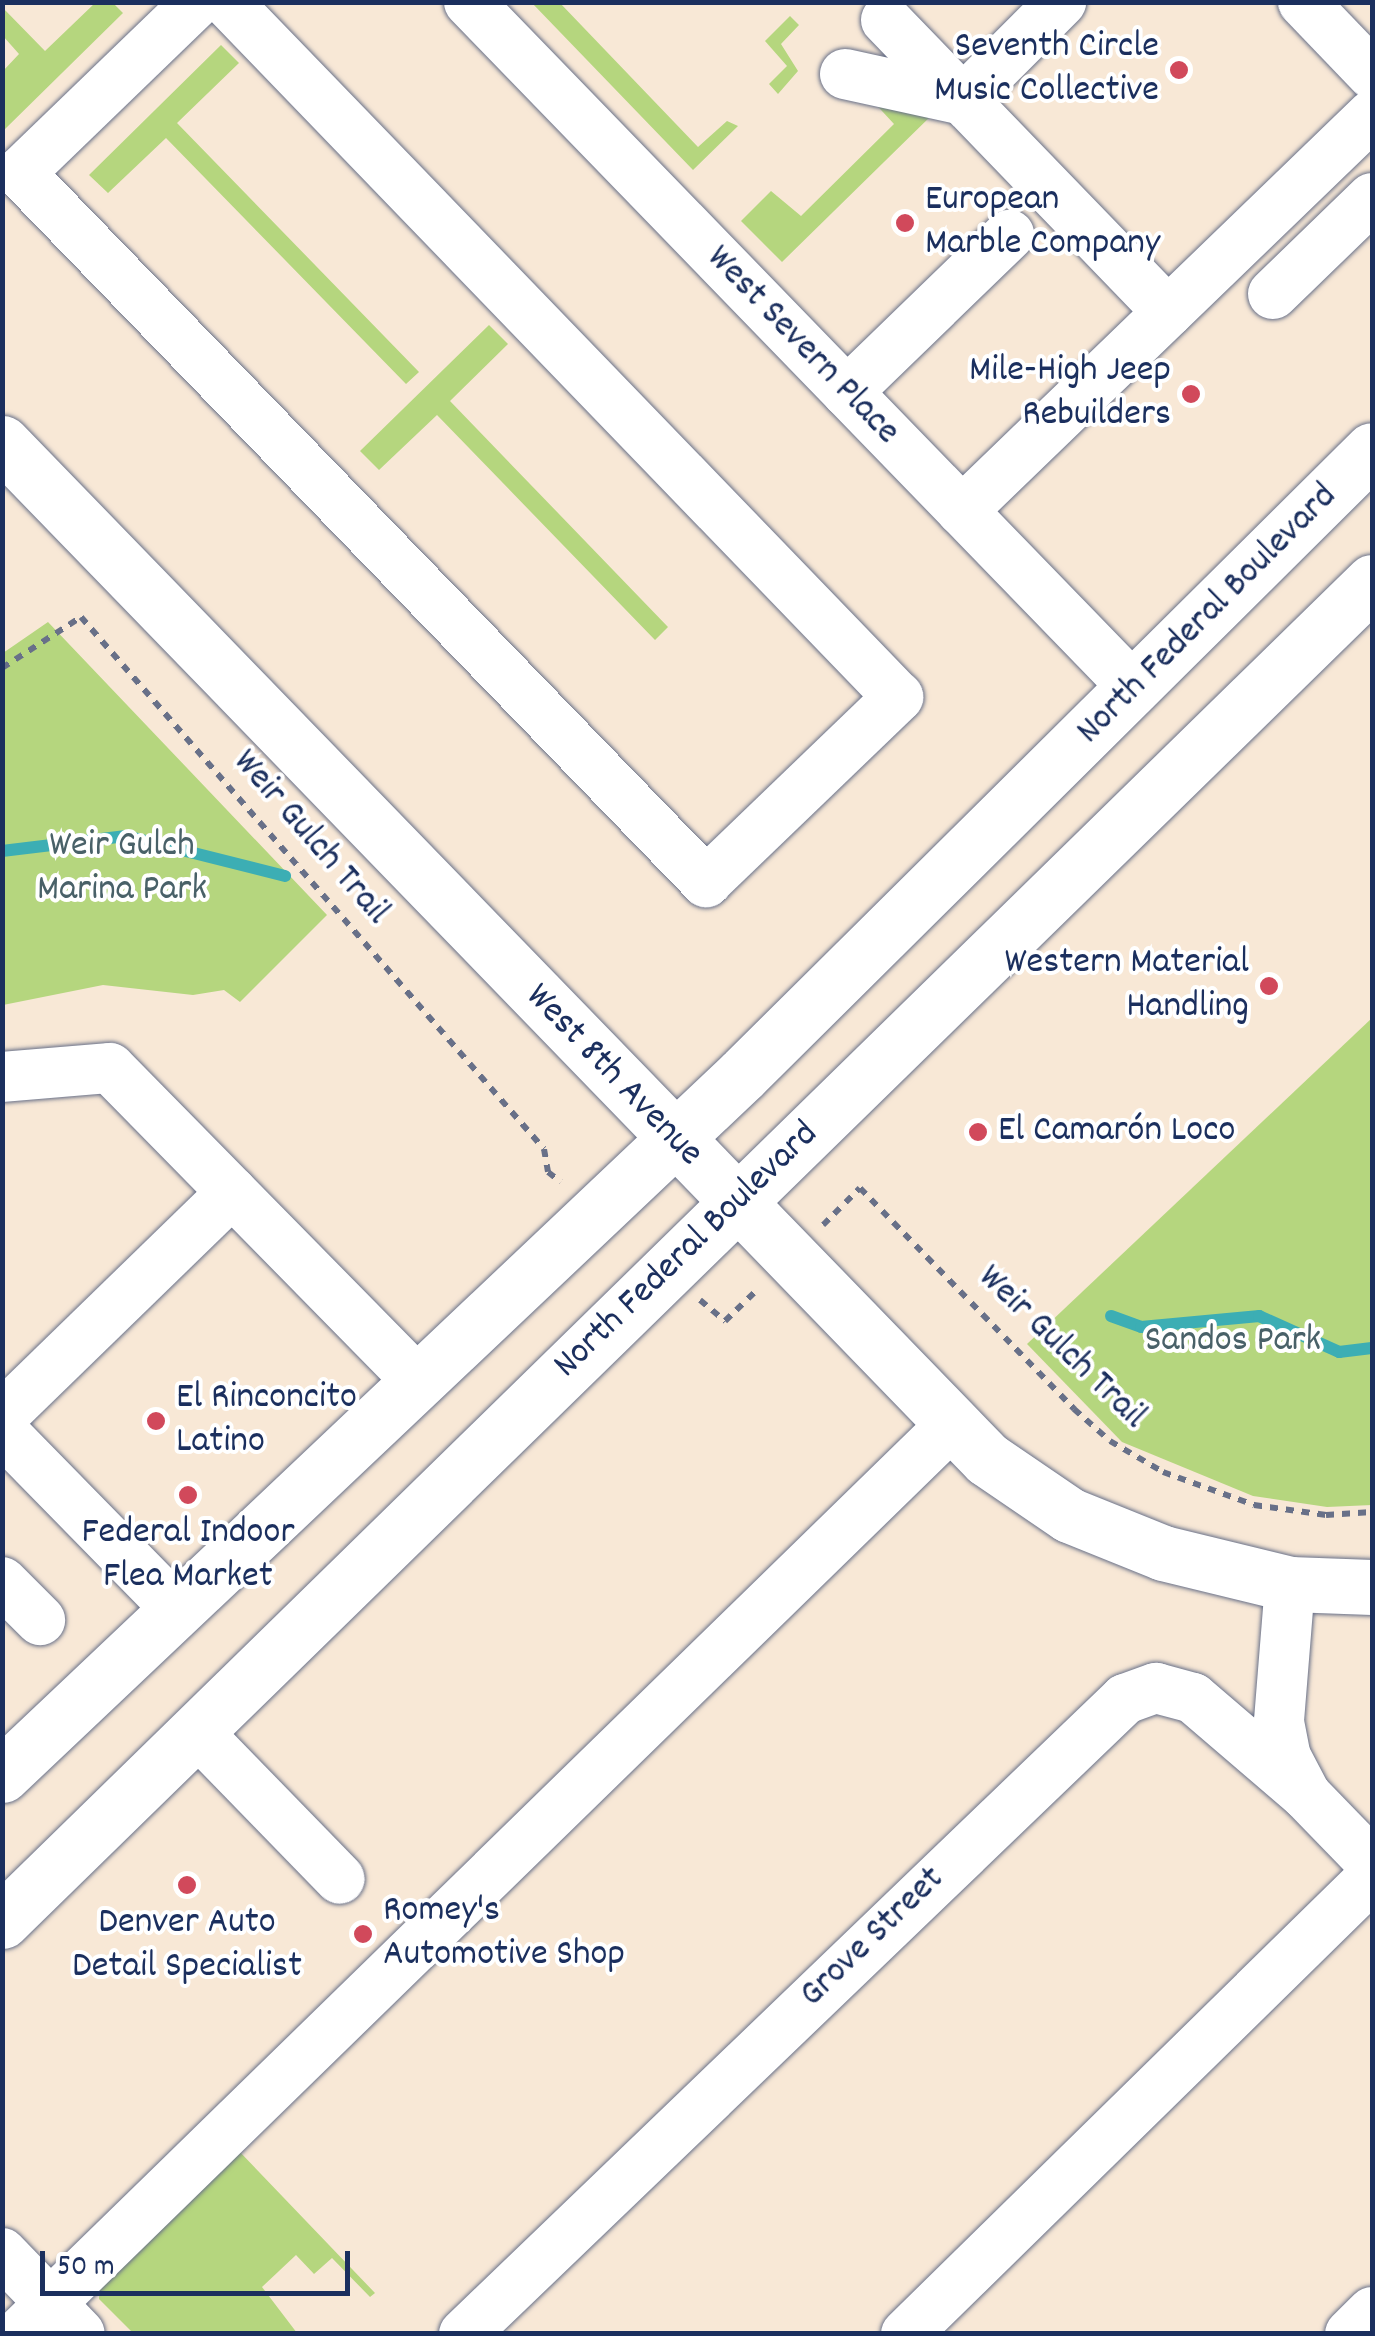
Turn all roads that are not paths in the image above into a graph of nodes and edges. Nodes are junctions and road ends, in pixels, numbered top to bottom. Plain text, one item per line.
1 (197, 2) edge
2 (227, 2) edge
3 (469, 2) edge
4 (1061, 2) edge
5 (1303, 2) edge
6 (895, 11) edge
7 (1368, 62) edge
8 (963, 100) junction
9 (1372, 116) edge
10 (12, 182) edge
11 (1372, 198) edge
12 (1009, 235) dead end
13 (1274, 294) dead end
14 (1168, 312) junction
15 (847, 392) junction
16 (2, 444) edge
17 (1372, 450) edge
18 (962, 511) junction
19 (1372, 582) edge
20 (1135, 689) junction
21 (2, 1077) edge
22 (674, 1139) junction
23 (232, 1192) junction
24 (736, 1204) junction
25 (418, 1382) junction
26 (2, 1416) edge
27 (950, 1426) junction
28 (2, 1431) edge
29 (2, 1582) edge
30 (1290, 1584) junction
31 (1372, 1587) edge
32 (177, 1610) junction
33 (40, 1620) dead end
34 (196, 1731) junction
35 (2, 1775) edge
36 (1306, 1794) junction
37 (1372, 1863) edge
38 (1372, 1877) edge
39 (340, 1879) dead end
40 (2, 1920) edge
41 (2, 2253) edge
42 (1372, 2312) edge
43 (50, 2323) edge
44 (464, 2334) edge
45 (906, 2334) edge
46 (1350, 2334) edge

1 - 10 street
2 - 10 street
3 - 15 street, West Severn Place
4 - 8 street
5 - 7 street
6 - 8 street
6 - 8 street
8 - 14 street
9 - 14 street
11 - 13 street
12 - 15 street
14 - 18 street
15 - 18 street, West Severn Place
16 - 22 main road, West 8th Avenue
17 - 20 main road, North Federal Boulevard
18 - 20 street, West Severn Place
19 - 24 main road, North Federal Boulevard
20 - 22 main road, North Federal Boulevard
21 - 23 street
22 - 24 main road, West 8th Avenue
22 - 25 main road, North Federal Boulevard
23 - 25 street
23 - 26 street
24 - 27 main road, West 8th Avenue
24 - 34 main road, North Federal Boulevard
25 - 32 main road, North Federal Boulevard
27 - 30 main road, West 8th Avenue
27 - 43 street
28 - 32 street
29 - 33 street
30 - 31 main road, West 8th Avenue
30 - 36 street
32 - 35 main road, North Federal Boulevard
34 - 39 street
34 - 40 main road, North Federal Boulevard
36 - 37 street
36 - 44 street, Grove Street
38 - 45 street
41 - 43 street
42 - 46 street

